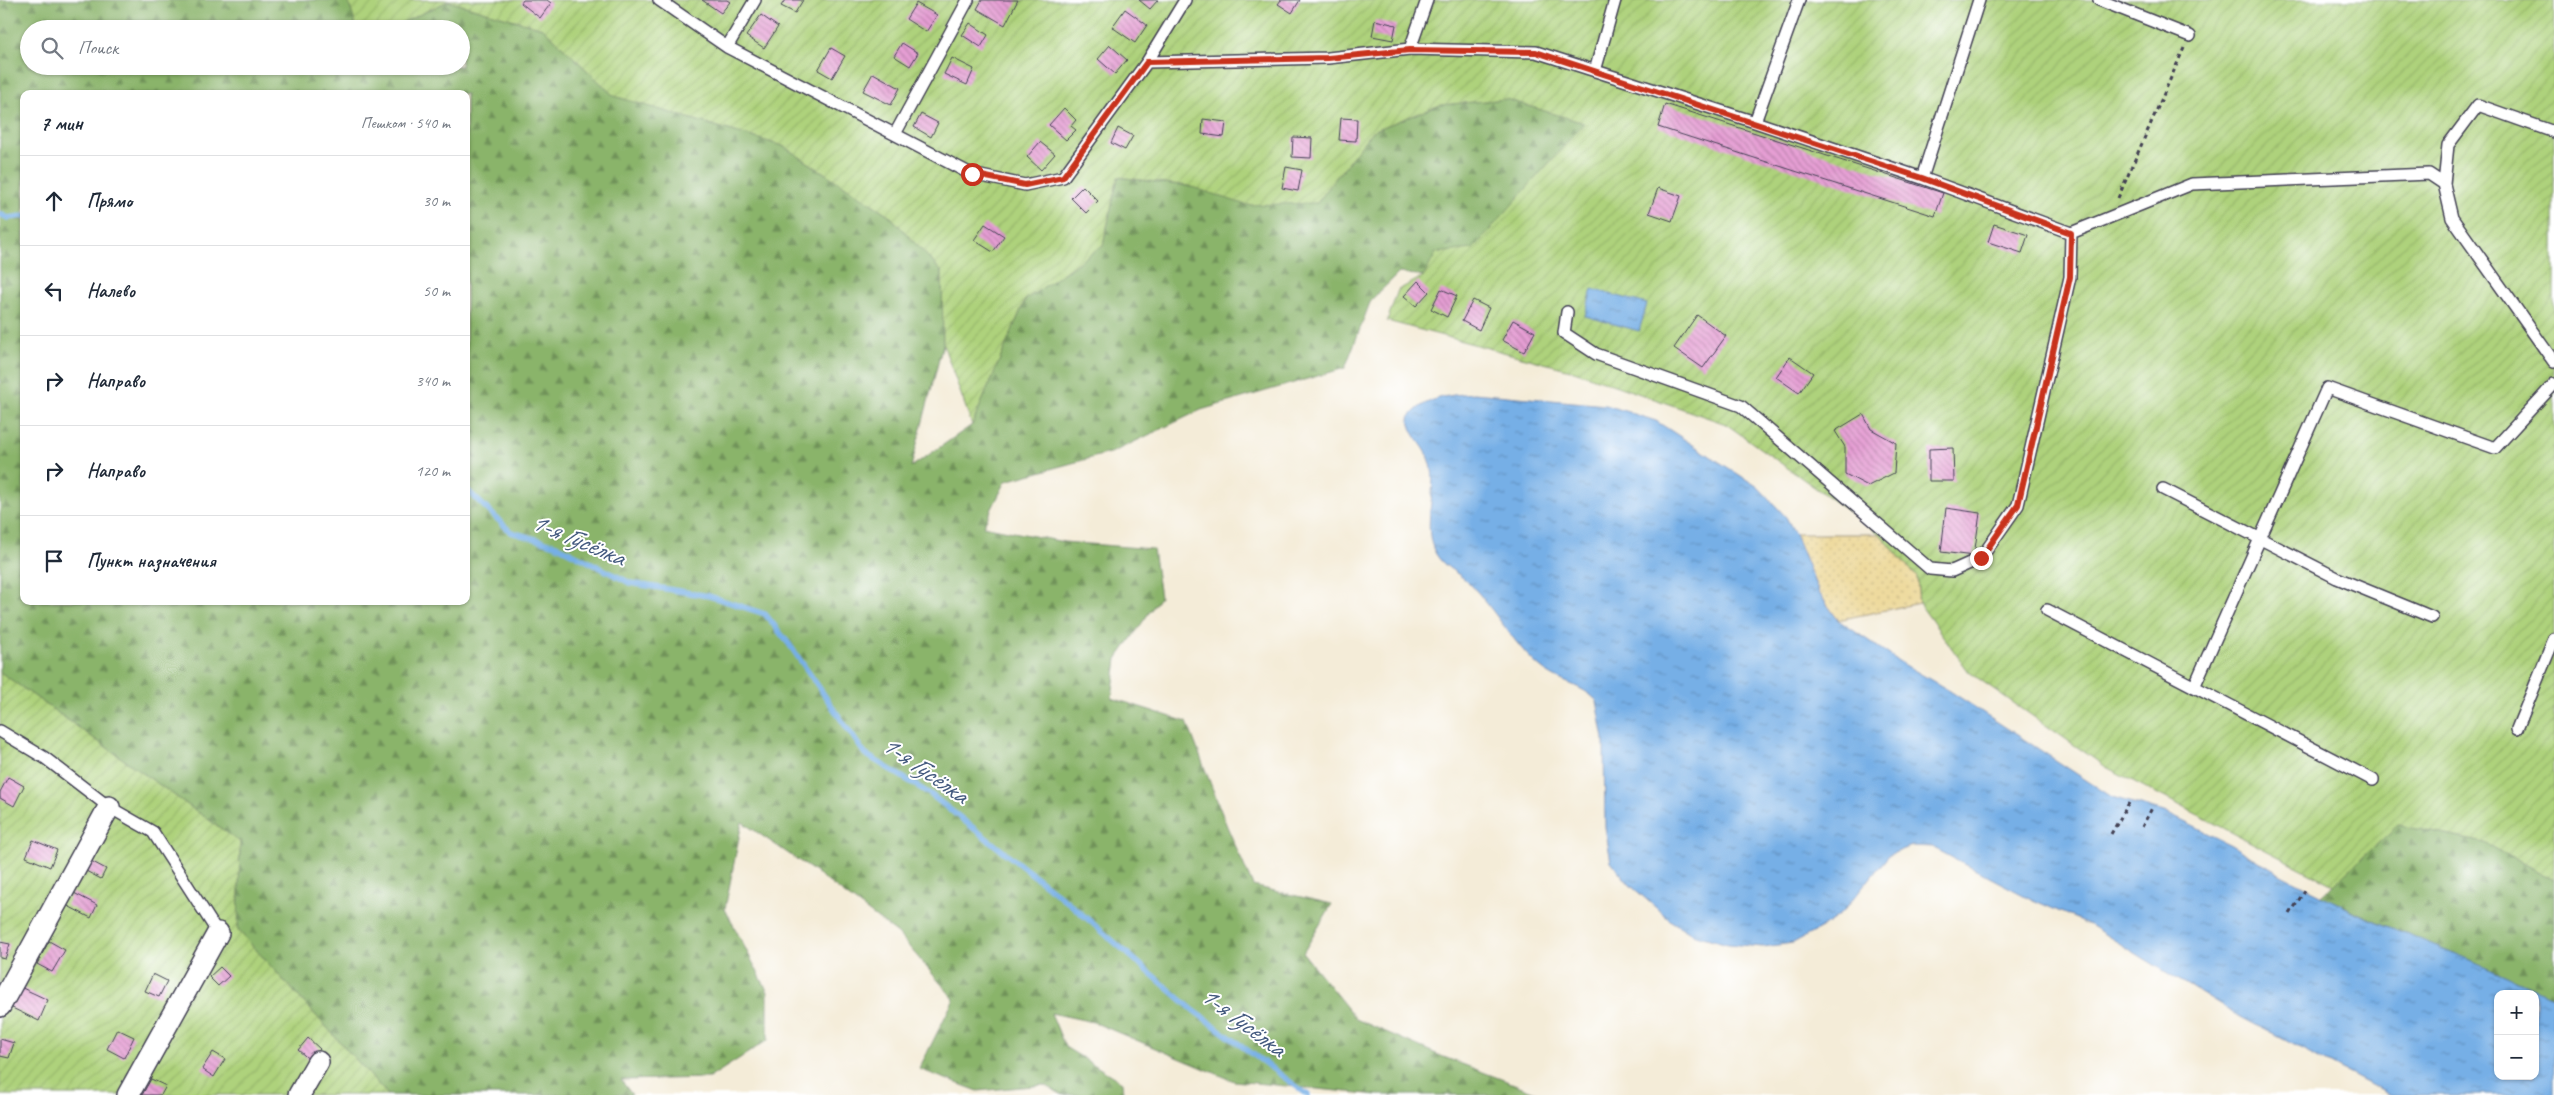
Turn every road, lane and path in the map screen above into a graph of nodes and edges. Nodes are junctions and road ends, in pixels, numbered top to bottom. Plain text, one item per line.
1 (659, 0) edge
2 (755, 0) edge
3 (968, 0) edge
4 (1185, 0) edge
5 (1427, 0) edge
6 (1615, 0) edge
7 (1799, 0) edge
8 (1979, 0) edge
9 (2099, 0) edge
10 (2190, 36) joint
11 (727, 47) junction
12 (1410, 50) junction
13 (1147, 62) junction
14 (1594, 71) junction
15 (1755, 122) junction
16 (2554, 132) edge
17 (895, 134) junction
18 (1922, 178) junction
19 (2444, 184) junction
20 (2110, 217) junction
21 (2071, 233) junction
22 (1567, 312) dead end
23 (2549, 347) edge
24 (2554, 362) edge
25 (2554, 384) edge
26 (2163, 489) dead end
27 (2261, 537) junction
28 (2048, 610) dead end
29 (2432, 617) dead end
30 (2554, 639) edge
31 (2194, 687) junction
32 (2517, 729) dead end
33 (0, 731) edge
34 (2373, 780) dead end
35 (2129, 803) dead end
36 (109, 807) junction
37 (2152, 808) dead end
38 (2142, 828) dead end
39 (2110, 834) dead end
40 (2307, 887) dead end
41 (2290, 914) dead end
42 (218, 933) joint
43 (0, 1006) edge
44 (318, 1062) dead end
45 (128, 1095) edge
46 (299, 1095) edge

1 - 11 lane
2 - 11 lane
3 - 17 lane
4 - 13 lane
5 - 12 lane
6 - 14 lane
7 - 15 lane
8 - 18 lane
9 - 10 lane
10 - 20 path
11 - 17 lane
12 - 13 lane
12 - 14 lane
13 - 17 lane
14 - 15 lane
15 - 18 lane
16 - 19 lane
18 - 21 lane
19 - 20 lane
19 - 23 lane
20 - 21 lane
21 - 22 lane
23 - 24 lane
25 - 27 lane
26 - 27 lane
27 - 29 lane
27 - 31 lane
28 - 31 lane
30 - 32 lane
31 - 34 lane
33 - 36 lane
35 - 39 path
36 - 42 lane
36 - 43 street
37 - 38 path
40 - 41 path
42 - 45 street
44 - 46 street

